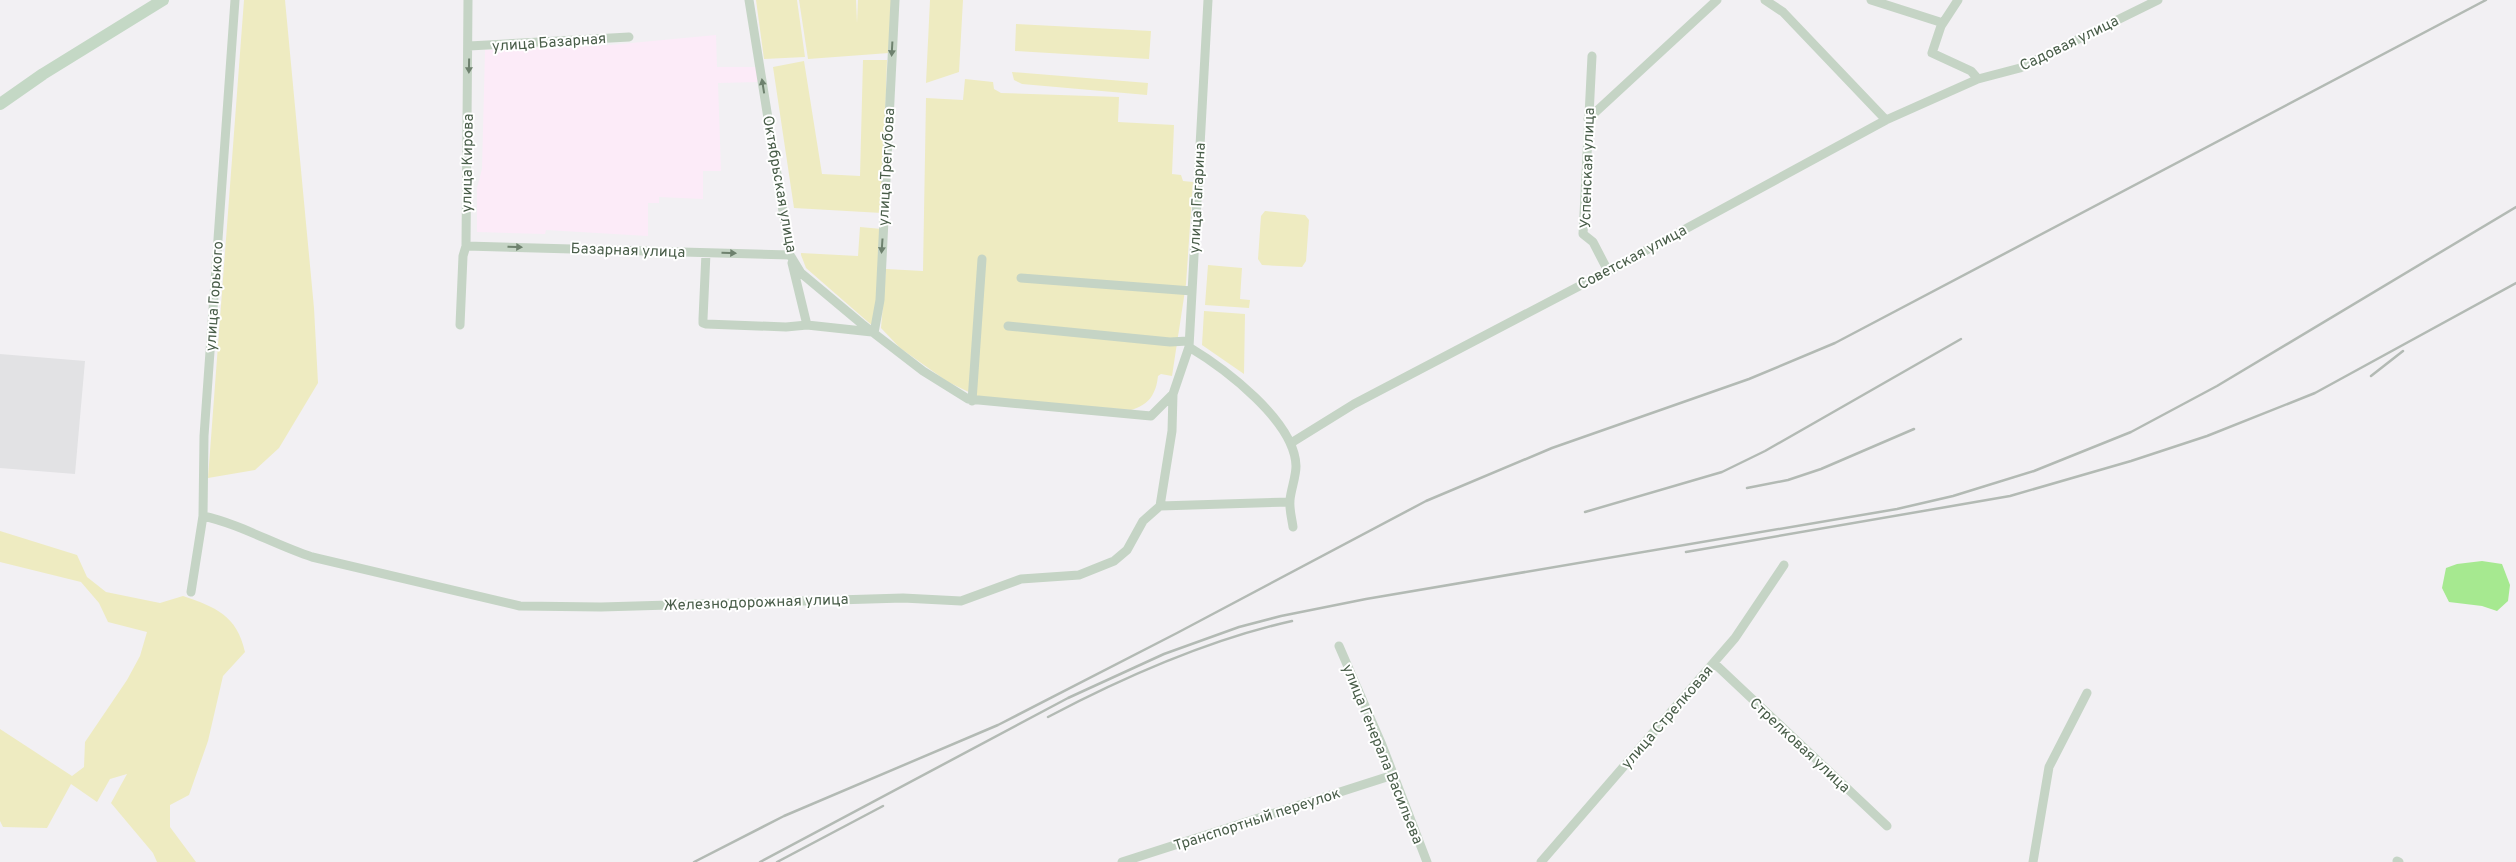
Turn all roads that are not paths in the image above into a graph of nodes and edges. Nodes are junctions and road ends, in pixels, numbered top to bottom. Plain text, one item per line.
1 (163, 0) edge
2 (235, 0) edge
3 (468, 0) edge
4 (749, 0) edge
5 (895, 0) edge
6 (1208, 0) edge
7 (1717, 0) edge
8 (1765, 0) edge
9 (1958, 0) edge
10 (2158, 0) edge
11 (1877, 1) edge
12 (149, 4) edge
13 (1943, 23) junction
14 (629, 36) dead end
15 (469, 46) junction
16 (1592, 56) dead end
17 (1978, 79) junction
18 (0, 104) edge
19 (1588, 118) junction
20 (1886, 120) junction
21 (466, 246) junction
22 (706, 253) junction
23 (790, 255) junction
24 (982, 259) dead end
25 (1608, 271) junction
26 (1021, 278) dead end
27 (1192, 291) junction
28 (460, 325) dead end
29 (806, 325) junction
30 (1008, 326) dead end
31 (874, 333) junction
32 (1188, 344) junction
33 (1173, 394) junction
34 (972, 401) junction
35 (1291, 443) junction
36 (1290, 502) junction
37 (1160, 506) junction
38 (202, 516) junction
39 (1293, 527) dead end
40 (1784, 564) dead end
41 (191, 592) dead end
42 (1339, 646) dead end
43 (1714, 663) junction
44 (2087, 693) dead end
45 (1393, 775) junction
46 (1887, 826) dead end
47 (1122, 862) edge
48 (1426, 862) edge
49 (1540, 862) edge
50 (2033, 862) edge

1 - 12 main road
2 - 38 street, улица Горького
3 - 15 street, улица Кирова
23 -> 4 street, Октябрьская улица
5 -> 31 street, улица Трегубова
6 - 27 street, улица Гагарина
7 - 19 street
8 - 20 street
9 - 13 street
10 - 17 street, Садовая улица
11 - 13 street
12 - 18 main road
13 - 17 street
14 - 15 street, улица Базарная
15 -> 21 street, улица Кирова
16 - 19 street, Успенская улица
17 - 20 street, Советская улица
19 - 25 street, Успенская улица
20 - 25 street, Советская улица
21 -> 22 street, Базарная улица
21 - 28 street, улица Кирова
22 -> 23 street, Базарная улица
22 - 29 street
23 - 29 street
23 - 31 street, Октябрьская улица
24 - 34 street
25 - 35 street, Советская улица
26 - 27 street
27 - 32 street, улица Гагарина
29 - 31 street
30 - 32 street
31 - 34 street, Октябрьская улица
32 - 33 street, улица Гагарина
32 - 35 street
33 - 34 street
33 - 37 street
35 - 36 street
36 - 37 street
36 - 39 street
37 - 38 street, Железнодорожная улица
38 - 41 street, улица Горького
40 - 43 street, улица Стрелковая
42 - 45 street, улица Генерала Васильева
43 - 46 street, Стрелковая улица
43 - 49 street, улица Стрелковая
44 - 50 street
45 - 47 street, Транспортный переулок
45 - 48 street, улица Генерала Васильева

